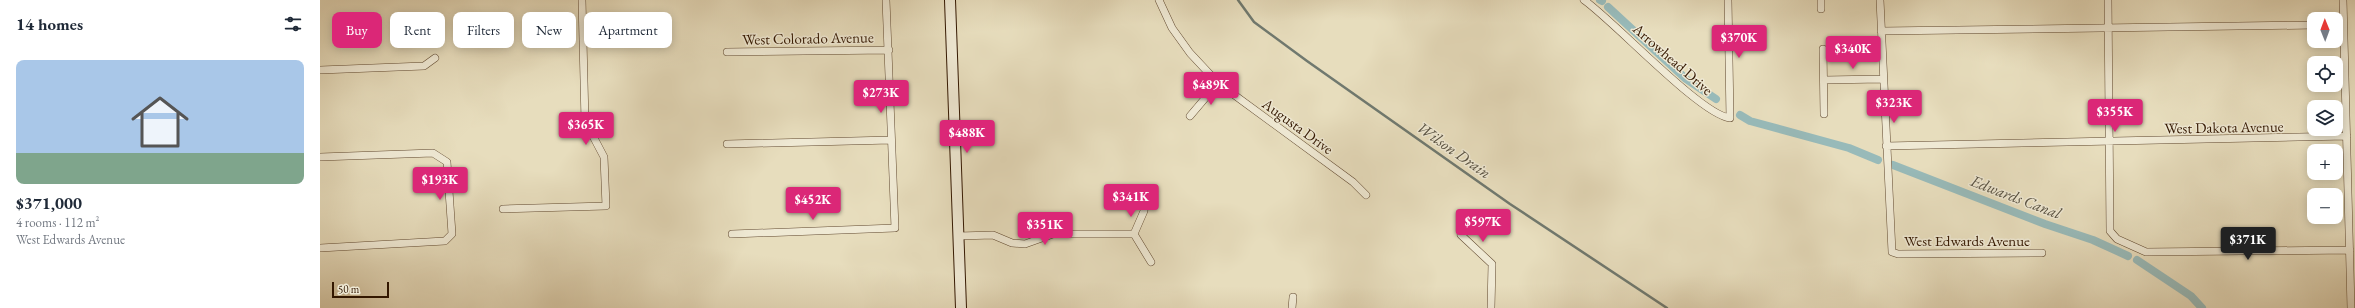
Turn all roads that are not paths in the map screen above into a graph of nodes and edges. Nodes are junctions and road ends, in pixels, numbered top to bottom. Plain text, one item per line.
1 (582, 0) edge
2 (886, 0) edge
3 (950, 0) edge
4 (1159, 0) edge
5 (1584, 0) edge
6 (1728, 0) edge
7 (1821, 0) edge
8 (1880, 0) edge
9 (2108, 0) edge
10 (2343, 0) edge
11 (1821, 9) dead end
12 (2342, 12) edge
13 (2307, 25) edge
14 (2108, 28) junction
15 (1881, 31) junction
16 (2342, 48) edge
17 (1823, 49) dead end
18 (889, 50) junction
19 (727, 52) dead end
20 (435, 58) dead end
21 (320, 70) edge
22 (1882, 79) junction
23 (1824, 80) junction
24 (1218, 84) junction
25 (1824, 114) dead end
26 (1190, 116) dead end
27 (2347, 136) junction
28 (891, 140) junction
29 (2110, 143) junction
30 (727, 144) dead end
31 (1886, 146) junction
32 (320, 156) edge
33 (1366, 196) dead end
34 (503, 209) dead end
35 (1144, 211) dead end
36 (732, 234) dead end
37 (1134, 234) junction
38 (1461, 235) dead end
39 (959, 236) junction
40 (320, 248) edge
41 (2350, 250) junction
42 (2042, 253) dead end
43 (1151, 262) dead end
44 (1293, 297) dead end
45 (961, 308) edge
46 (1292, 308) edge
47 (1490, 308) edge
48 (2351, 308) edge

1 - 34 street
2 - 18 street
3 - 39 main road
4 - 24 street, Augusta Drive
5 - 6 street, Arrowhead Drive
7 - 11 street
8 - 15 street
9 - 14 street
10 - 12 street
13 - 14 street
14 - 15 street
14 - 29 street
15 - 22 street
16 - 27 street
17 - 23 street
18 - 19 street, West Colorado Avenue
18 - 28 street
20 - 21 street
22 - 23 street
22 - 31 street
23 - 25 street
24 - 26 street
24 - 33 street, Augusta Drive
27 - 29 street, West Dakota Avenue
27 - 41 street
28 - 30 street
28 - 36 street
29 - 31 street, West Dakota Avenue
29 - 41 street
31 - 42 street, West Edwards Avenue
32 - 40 street
35 - 37 street
37 - 39 street
37 - 43 street
38 - 47 street
39 - 45 main road
41 - 48 street
44 - 46 street

